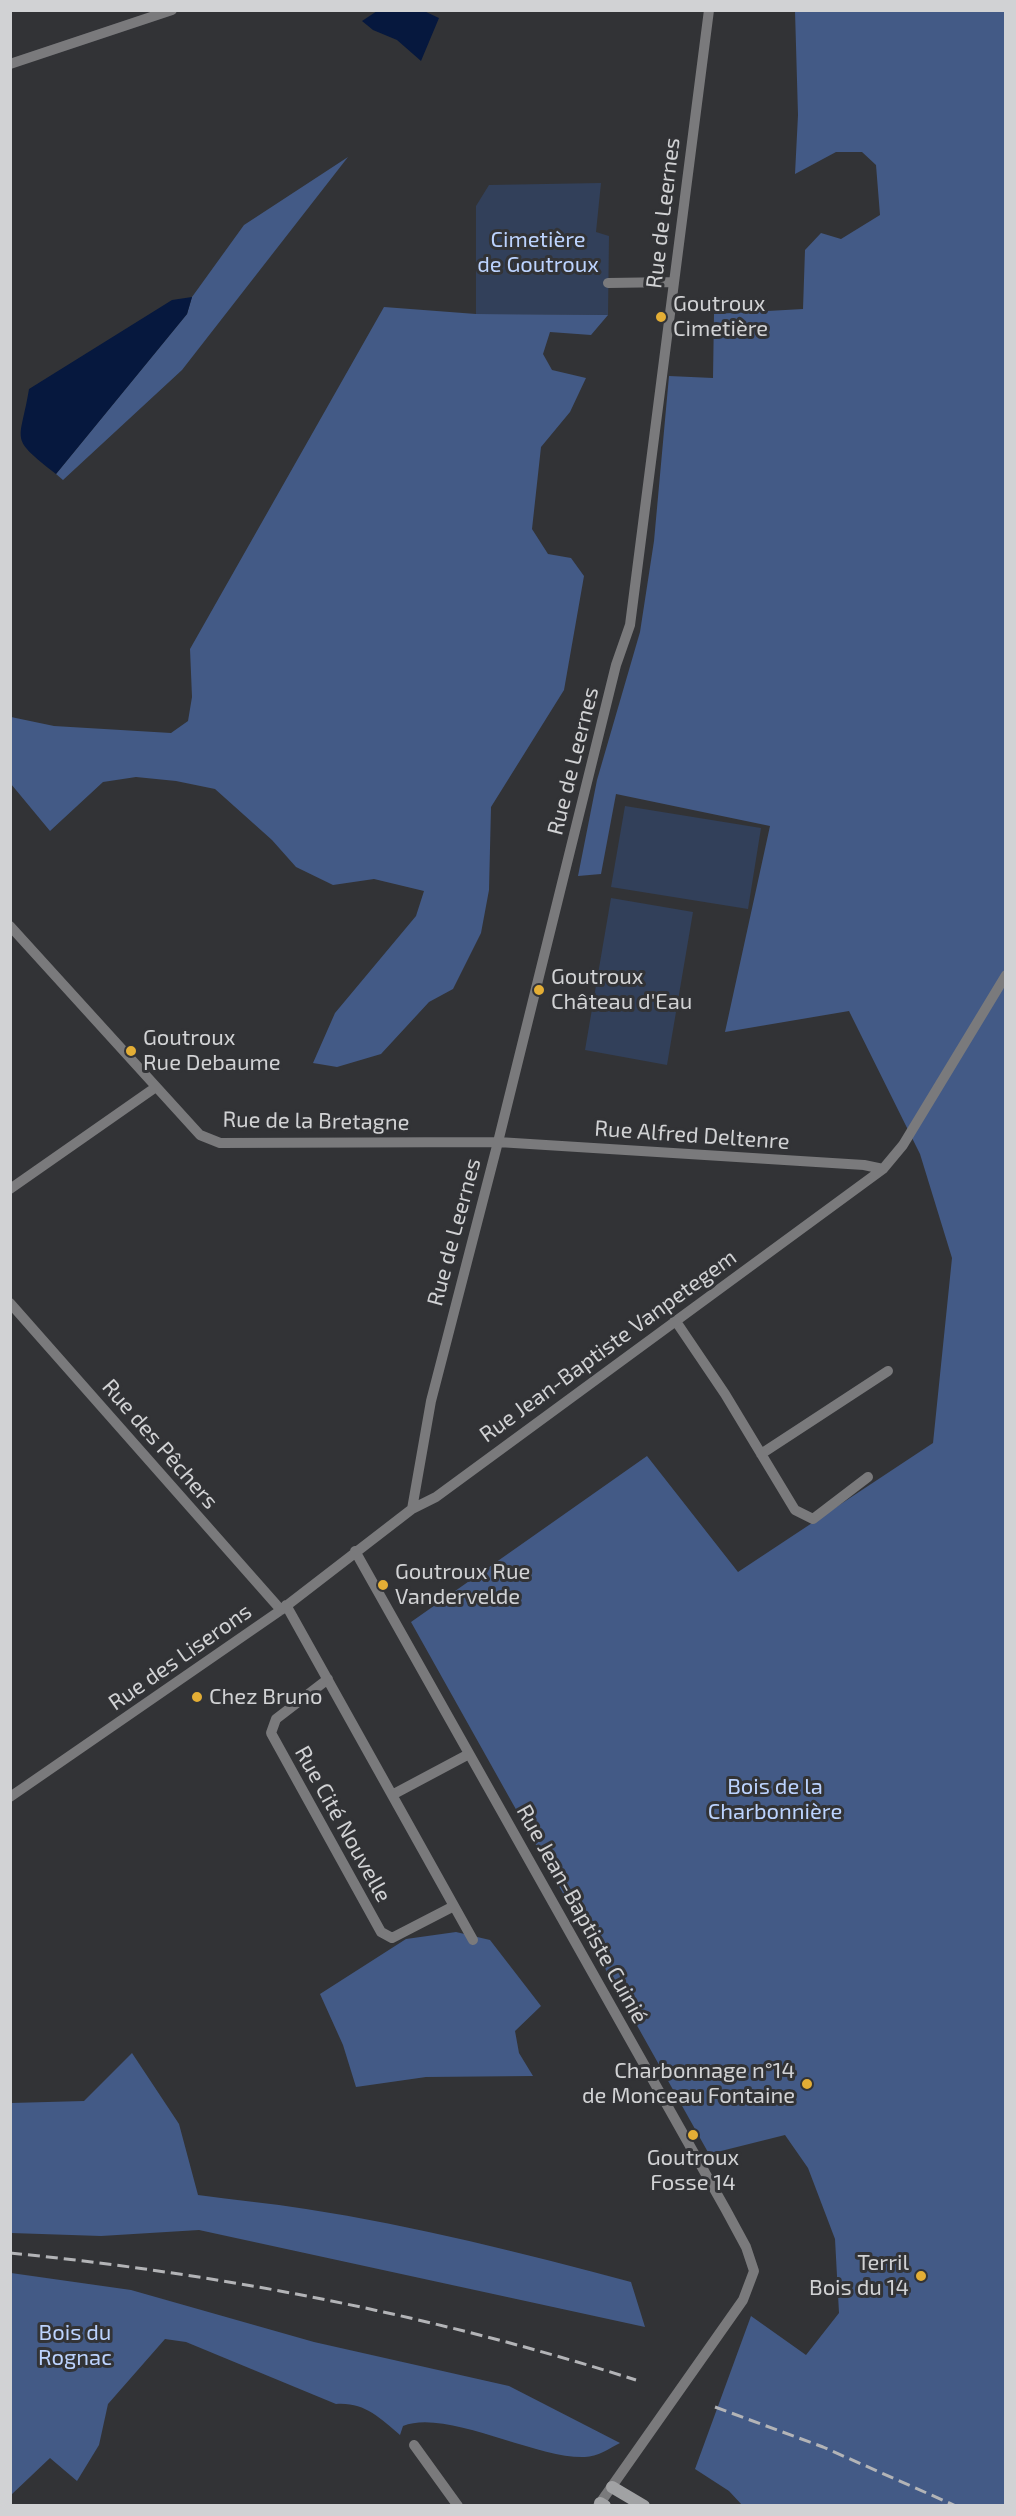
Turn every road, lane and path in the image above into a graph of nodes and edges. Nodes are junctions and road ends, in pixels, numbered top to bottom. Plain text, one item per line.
1 (172, 10) edge
2 (709, 10) edge
3 (10, 64) edge
4 (674, 282) junction
5 (608, 283) dead end
6 (10, 926) edge
7 (1005, 975) edge
8 (156, 1087) junction
9 (498, 1142) junction
10 (883, 1169) junction
11 (10, 1189) edge
12 (10, 1303) edge
13 (675, 1320) junction
14 (888, 1371) dead end
15 (761, 1454) junction
16 (868, 1478) dead end
17 (412, 1509) junction
18 (355, 1551) junction
19 (284, 1608) junction
20 (327, 1678) junction
21 (469, 1754) junction
22 (392, 1795) junction
23 (10, 1797) edge
24 (454, 1906) junction
25 (474, 1940) dead end
26 (414, 2445) dead end
27 (612, 2487) junction
28 (601, 2504) edge
29 (458, 2505) edge
30 (644, 2505) edge

1 - 3 street
2 - 4 street, Rue de Leernes
4 - 5 street
4 - 9 street, Rue de Leernes
6 - 8 street, Rue de la Bretagne
7 - 10 street, Rue Jean-Baptiste Vanpetegem
8 - 9 street, Rue de la Bretagne
8 - 11 street
9 - 10 street, Rue Alfred Deltenre
9 - 17 street, Rue de Leernes
10 - 13 street, Rue Jean-Baptiste Vanpetegem
12 - 19 street, Rue des Pêchers
13 - 15 street
13 - 17 street, Rue Jean-Baptiste Vanpetegem
14 - 15 street
15 - 16 street
17 - 18 street, Rue Jean-Baptiste Vanpetegem
18 - 19 street, Rue des Liserons
18 - 21 street, Rue Jean-Baptiste Cuinié
19 - 20 street
19 - 23 street, Rue des Liserons
20 - 22 street
20 - 24 street, Rue Cité Nouvelle
21 - 22 street
21 - 27 street, Rue Jean-Baptiste Cuinié
22 - 24 street
24 - 25 street
26 - 29 street
27 - 28 street, Rue Jean-Baptiste Cuinié
27 - 30 main road

